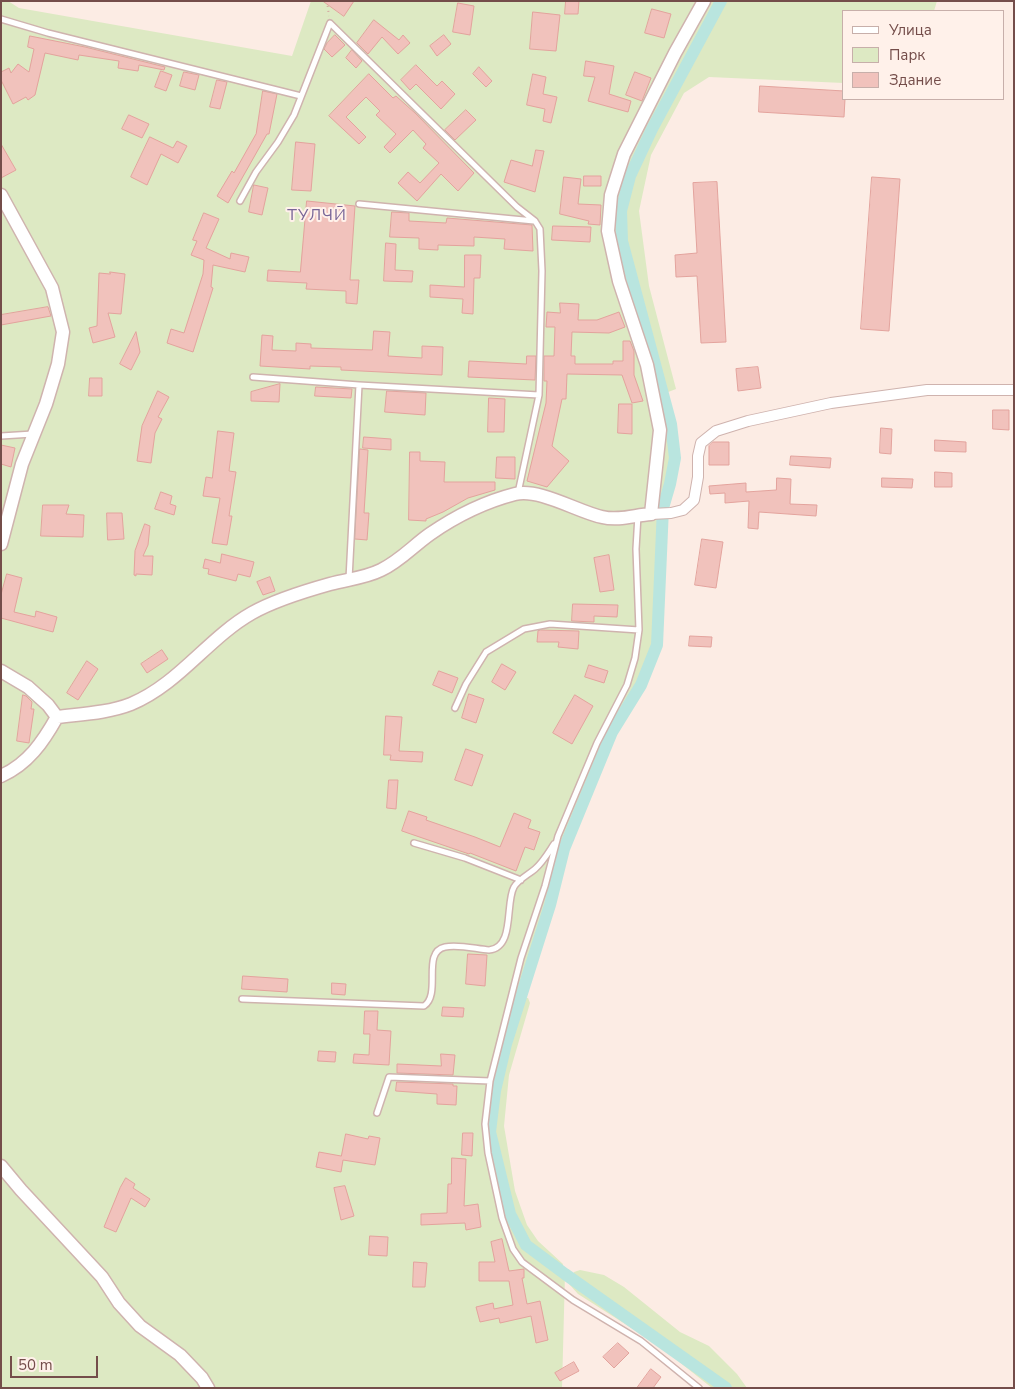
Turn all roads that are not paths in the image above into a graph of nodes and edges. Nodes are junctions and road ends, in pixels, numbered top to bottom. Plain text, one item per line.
1 (704, 1) edge
2 (1, 19) edge
3 (301, 96) junction
4 (1, 195) edge
5 (240, 201) dead end
6 (359, 204) dead end
7 (535, 221) junction
8 (253, 377) dead end
9 (359, 384) junction
10 (1014, 390) edge
11 (539, 395) junction
12 (33, 434) junction
13 (1, 436) edge
14 (518, 494) junction
15 (655, 513) junction
16 (638, 515) junction
17 (1, 544) edge
18 (349, 581) junction
19 (639, 630) junction
20 (1, 671) edge
21 (455, 708) dead end
22 (57, 717) junction
23 (1, 776) edge
24 (558, 836) junction
25 (414, 843) dead end
26 (520, 880) junction
27 (242, 1000) dead end
28 (490, 1081) junction
29 (377, 1113) dead end
30 (1, 1166) edge
31 (208, 1388) edge
32 (700, 1388) edge

1 - 15 street
2 - 3 lane
3 - 5 lane
3 - 7 lane
4 - 12 street
6 - 7 lane
7 - 11 lane
8 - 9 lane
9 - 11 lane
9 - 18 lane
10 - 15 street
11 - 14 lane
12 - 13 lane
12 - 17 street
14 - 16 street
14 - 18 street
15 - 16 street
16 - 19 lane
18 - 22 street
19 - 21 lane
19 - 24 lane
20 - 22 street
22 - 23 street
24 - 26 lane
24 - 28 lane
25 - 26 lane
26 - 27 lane
28 - 29 lane
28 - 32 lane
30 - 31 street

